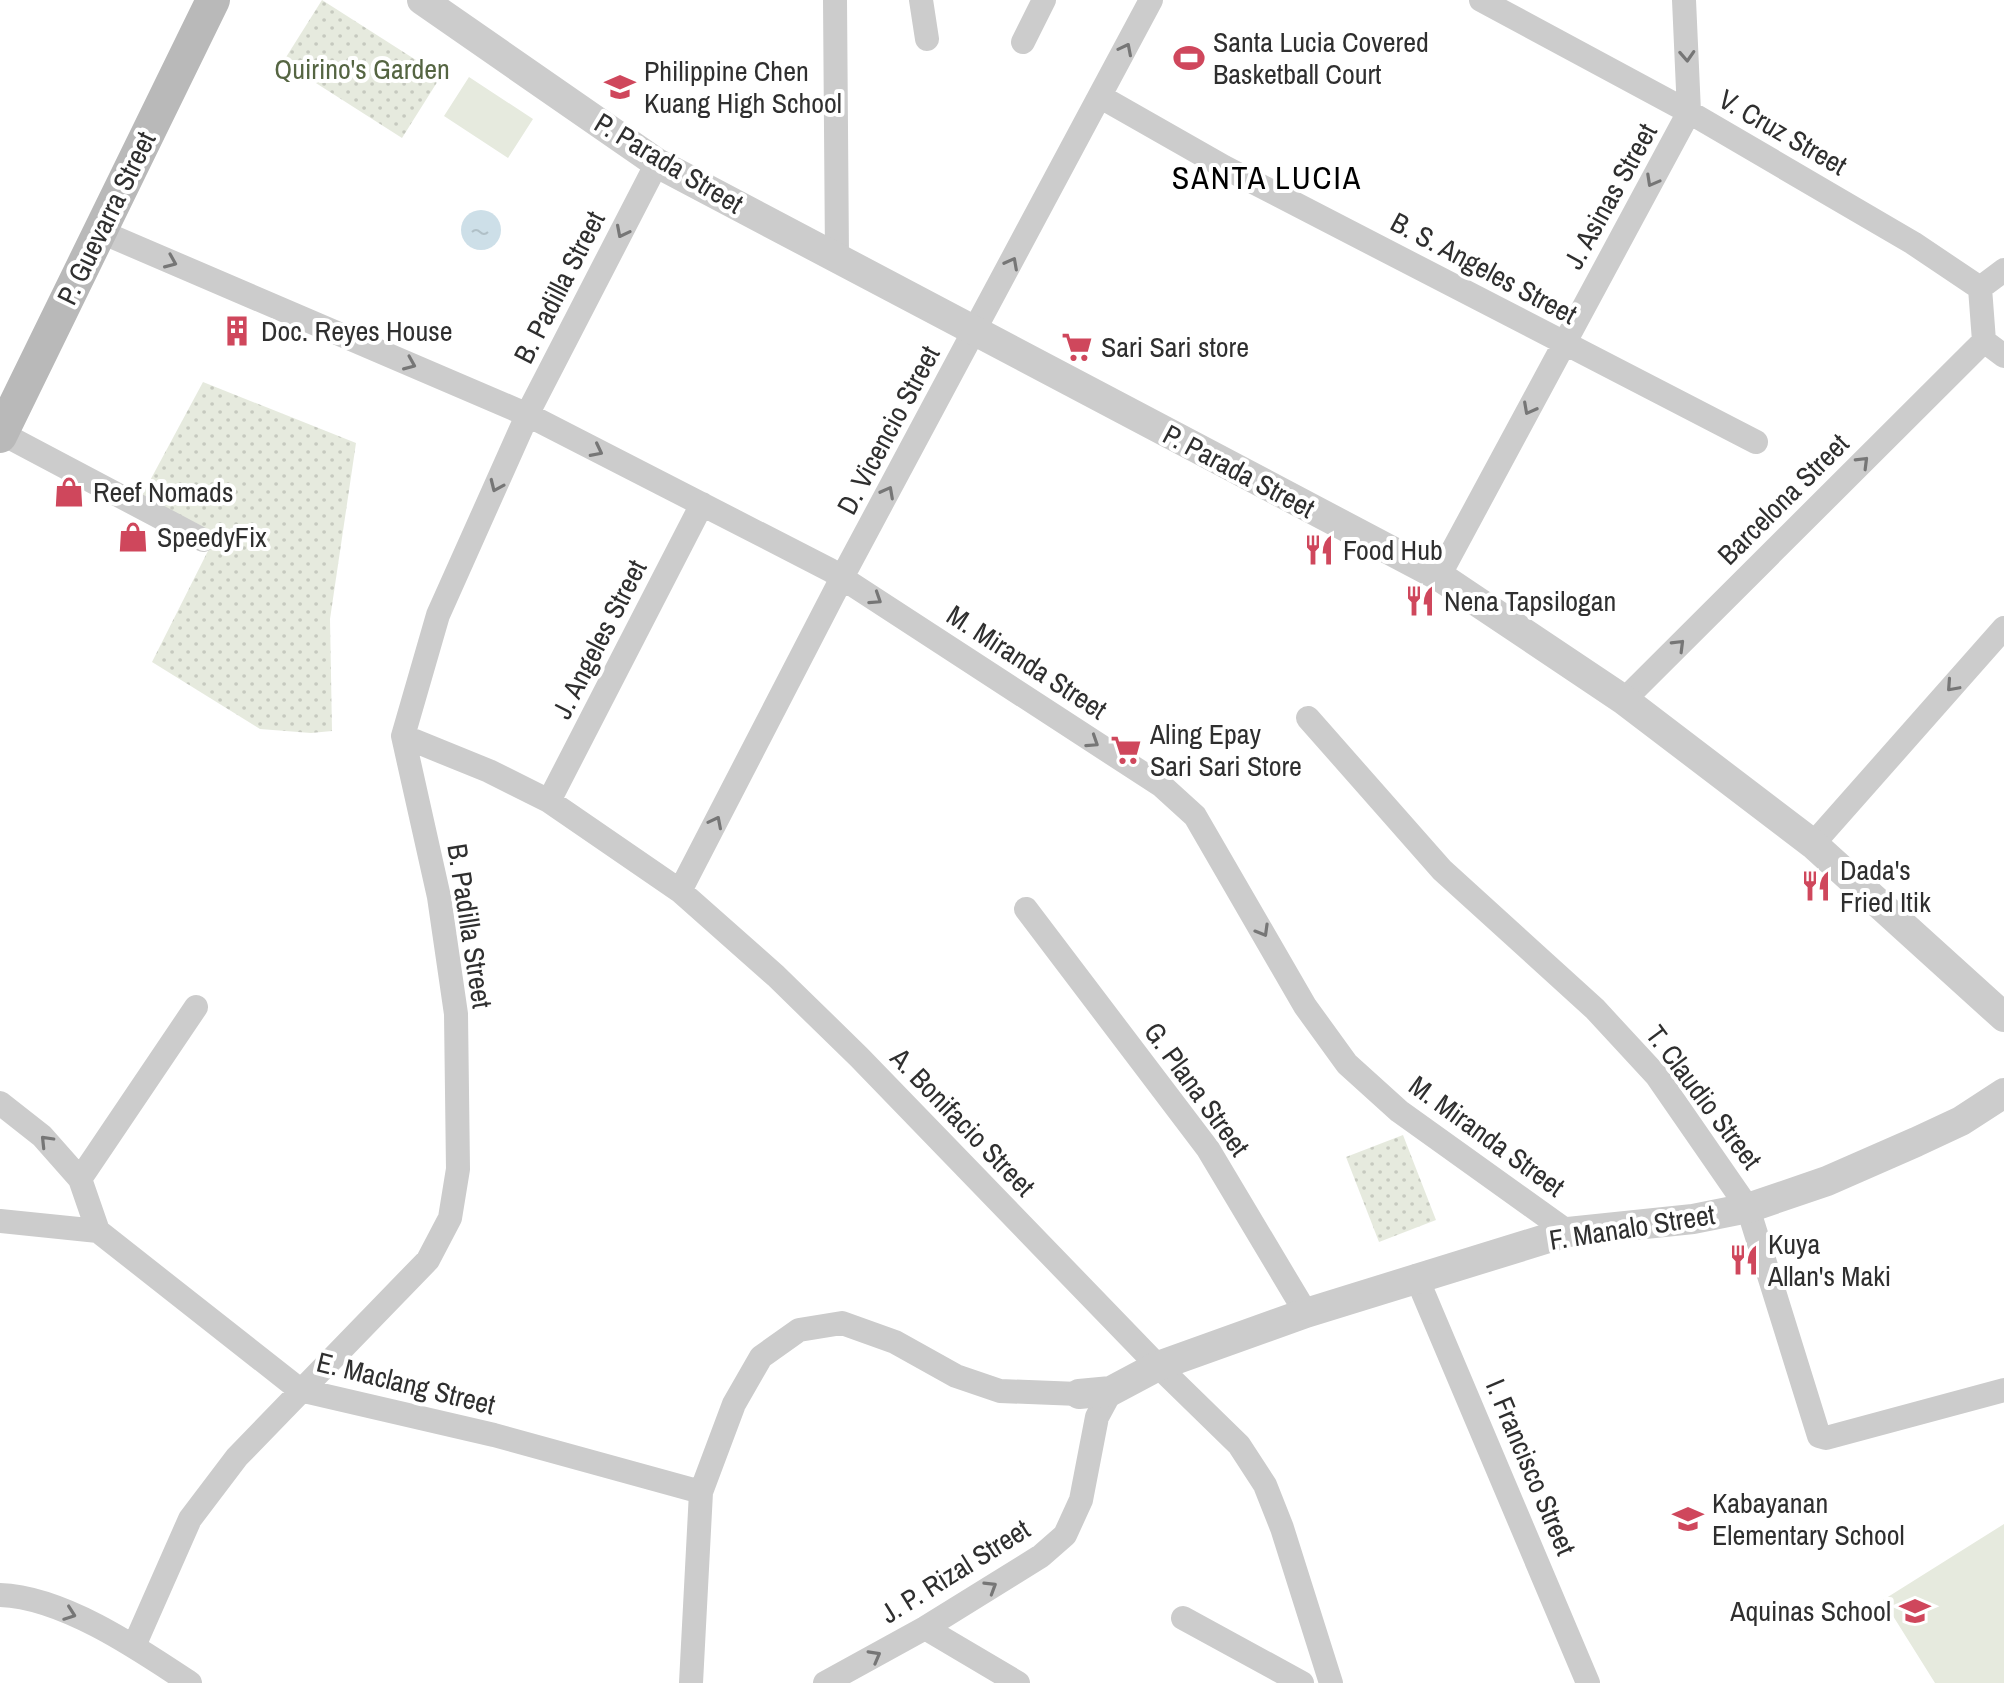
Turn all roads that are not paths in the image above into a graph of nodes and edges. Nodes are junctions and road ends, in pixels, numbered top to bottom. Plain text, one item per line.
1 (213, 0) edge
2 (422, 0) edge
3 (835, 0) edge
4 (921, 0) edge
5 (1044, 0) edge
6 (1151, 0) edge
7 (1481, 0) edge
8 (1684, 0) edge
9 (927, 39) dead end
10 (1023, 42) dead end
11 (1101, 97) junction
12 (1689, 112) junction
13 (657, 163) junction
14 (99, 231) junction
15 (837, 257) junction
16 (2004, 270) edge
17 (1980, 288) junction
18 (975, 332) junction
19 (1984, 341) junction
20 (1564, 344) junction
21 (2004, 356) edge
22 (528, 415) junction
23 (1, 434) edge
24 (1756, 442) dead end
25 (702, 504) junction
26 (203, 540) dead end
27 (1439, 576) junction
28 (843, 577) junction
29 (2004, 628) edge
30 (1624, 700) junction
31 (1308, 718) dead end
32 (403, 736) junction
33 (549, 801) junction
34 (1813, 844) junction
35 (680, 891) junction
36 (1026, 909) dead end
37 (196, 1007) dead end
38 (2004, 1017) edge
39 (2004, 1093) edge
40 (0, 1103) edge
41 (80, 1179) junction
42 (1748, 1208) junction
43 (0, 1221) edge
44 (98, 1231) junction
45 (1568, 1232) junction
46 (1416, 1276) junction
47 (1306, 1313) junction
48 (1158, 1366) junction
49 (300, 1390) junction
50 (2004, 1390) edge
51 (1111, 1391) junction
52 (1079, 1394) joint
53 (701, 1492) junction
54 (0, 1595) edge
55 (1183, 1618) dead end
56 (925, 1628) junction
57 (134, 1646) junction
58 (190, 1683) edge
59 (691, 1683) edge
60 (825, 1683) edge
61 (1018, 1683) edge
62 (1302, 1683) edge
63 (1331, 1683) edge
64 (1588, 1683) edge

1 - 14 main road, P. Guevarra Street
2 - 13 street, P. Parada Street
3 - 15 street
4 - 9 street
5 - 10 street
11 -> 6 street, D. Vicencio Street
7 - 12 street, V. Cruz Street
8 -> 12 street, J. Asinas Street
18 -> 11 street, D. Vicencio Street
11 - 20 street, B. S. Angeles Street
12 - 17 street, V. Cruz Street
12 -> 20 street, J. Asinas Street
13 - 15 street, P. Parada Street
13 -> 22 street, B. Padilla Street
14 -> 22 street, M. Miranda Street
14 - 23 main road, P. Guevarra Street
15 - 18 street, P. Parada Street
16 - 17 street
17 - 19 street
18 - 27 street, P. Parada Street
28 -> 18 street, D. Vicencio Street
19 - 21 street
30 -> 19 street, Barcelona Street
20 - 24 street, B. S. Angeles Street
20 -> 27 street, J. Asinas Street
22 -> 25 street, M. Miranda Street
22 -> 32 street, B. Padilla Street
23 - 26 street
25 - 28 street, M. Miranda Street
25 - 33 street, J. Angeles Street
27 - 30 street, P. Parada Street
35 -> 28 street, D. Vicencio Street
28 -> 45 street, M. Miranda Street
29 -> 34 street
30 - 34 street, P. Parada Street
31 - 42 street, T. Claudio Street
32 - 33 street, A. Bonifacio Street
32 - 49 street, B. Padilla Street
33 - 35 street, A. Bonifacio Street
34 - 38 street, P. Parada Street
35 - 48 street, A. Bonifacio Street
36 - 47 street, G. Plana Street
37 - 41 street
39 - 42 street, F. Manalo Street
41 -> 40 street
41 - 44 street
42 - 45 street, F. Manalo Street
42 - 50 street, T. Claudio Street
43 - 44 street
44 - 49 street, E. Maclang Street
45 - 46 street, F. Manalo Street
46 - 47 street, F. Manalo Street
46 - 64 street, I. Francisco Street
47 - 48 street, F. Manalo Street
48 - 51 street, F. Manalo Street
48 - 63 street, A. Bonifacio Street
49 - 53 street, E. Maclang Street
49 - 57 street, B. Padilla Street
51 - 52 street
56 -> 51 street, J. P. Rizal Street
52 - 53 street
53 - 59 street
54 -> 57 street
55 - 62 street
60 -> 56 street, J. P. Rizal Street
56 - 61 street
57 - 58 street

